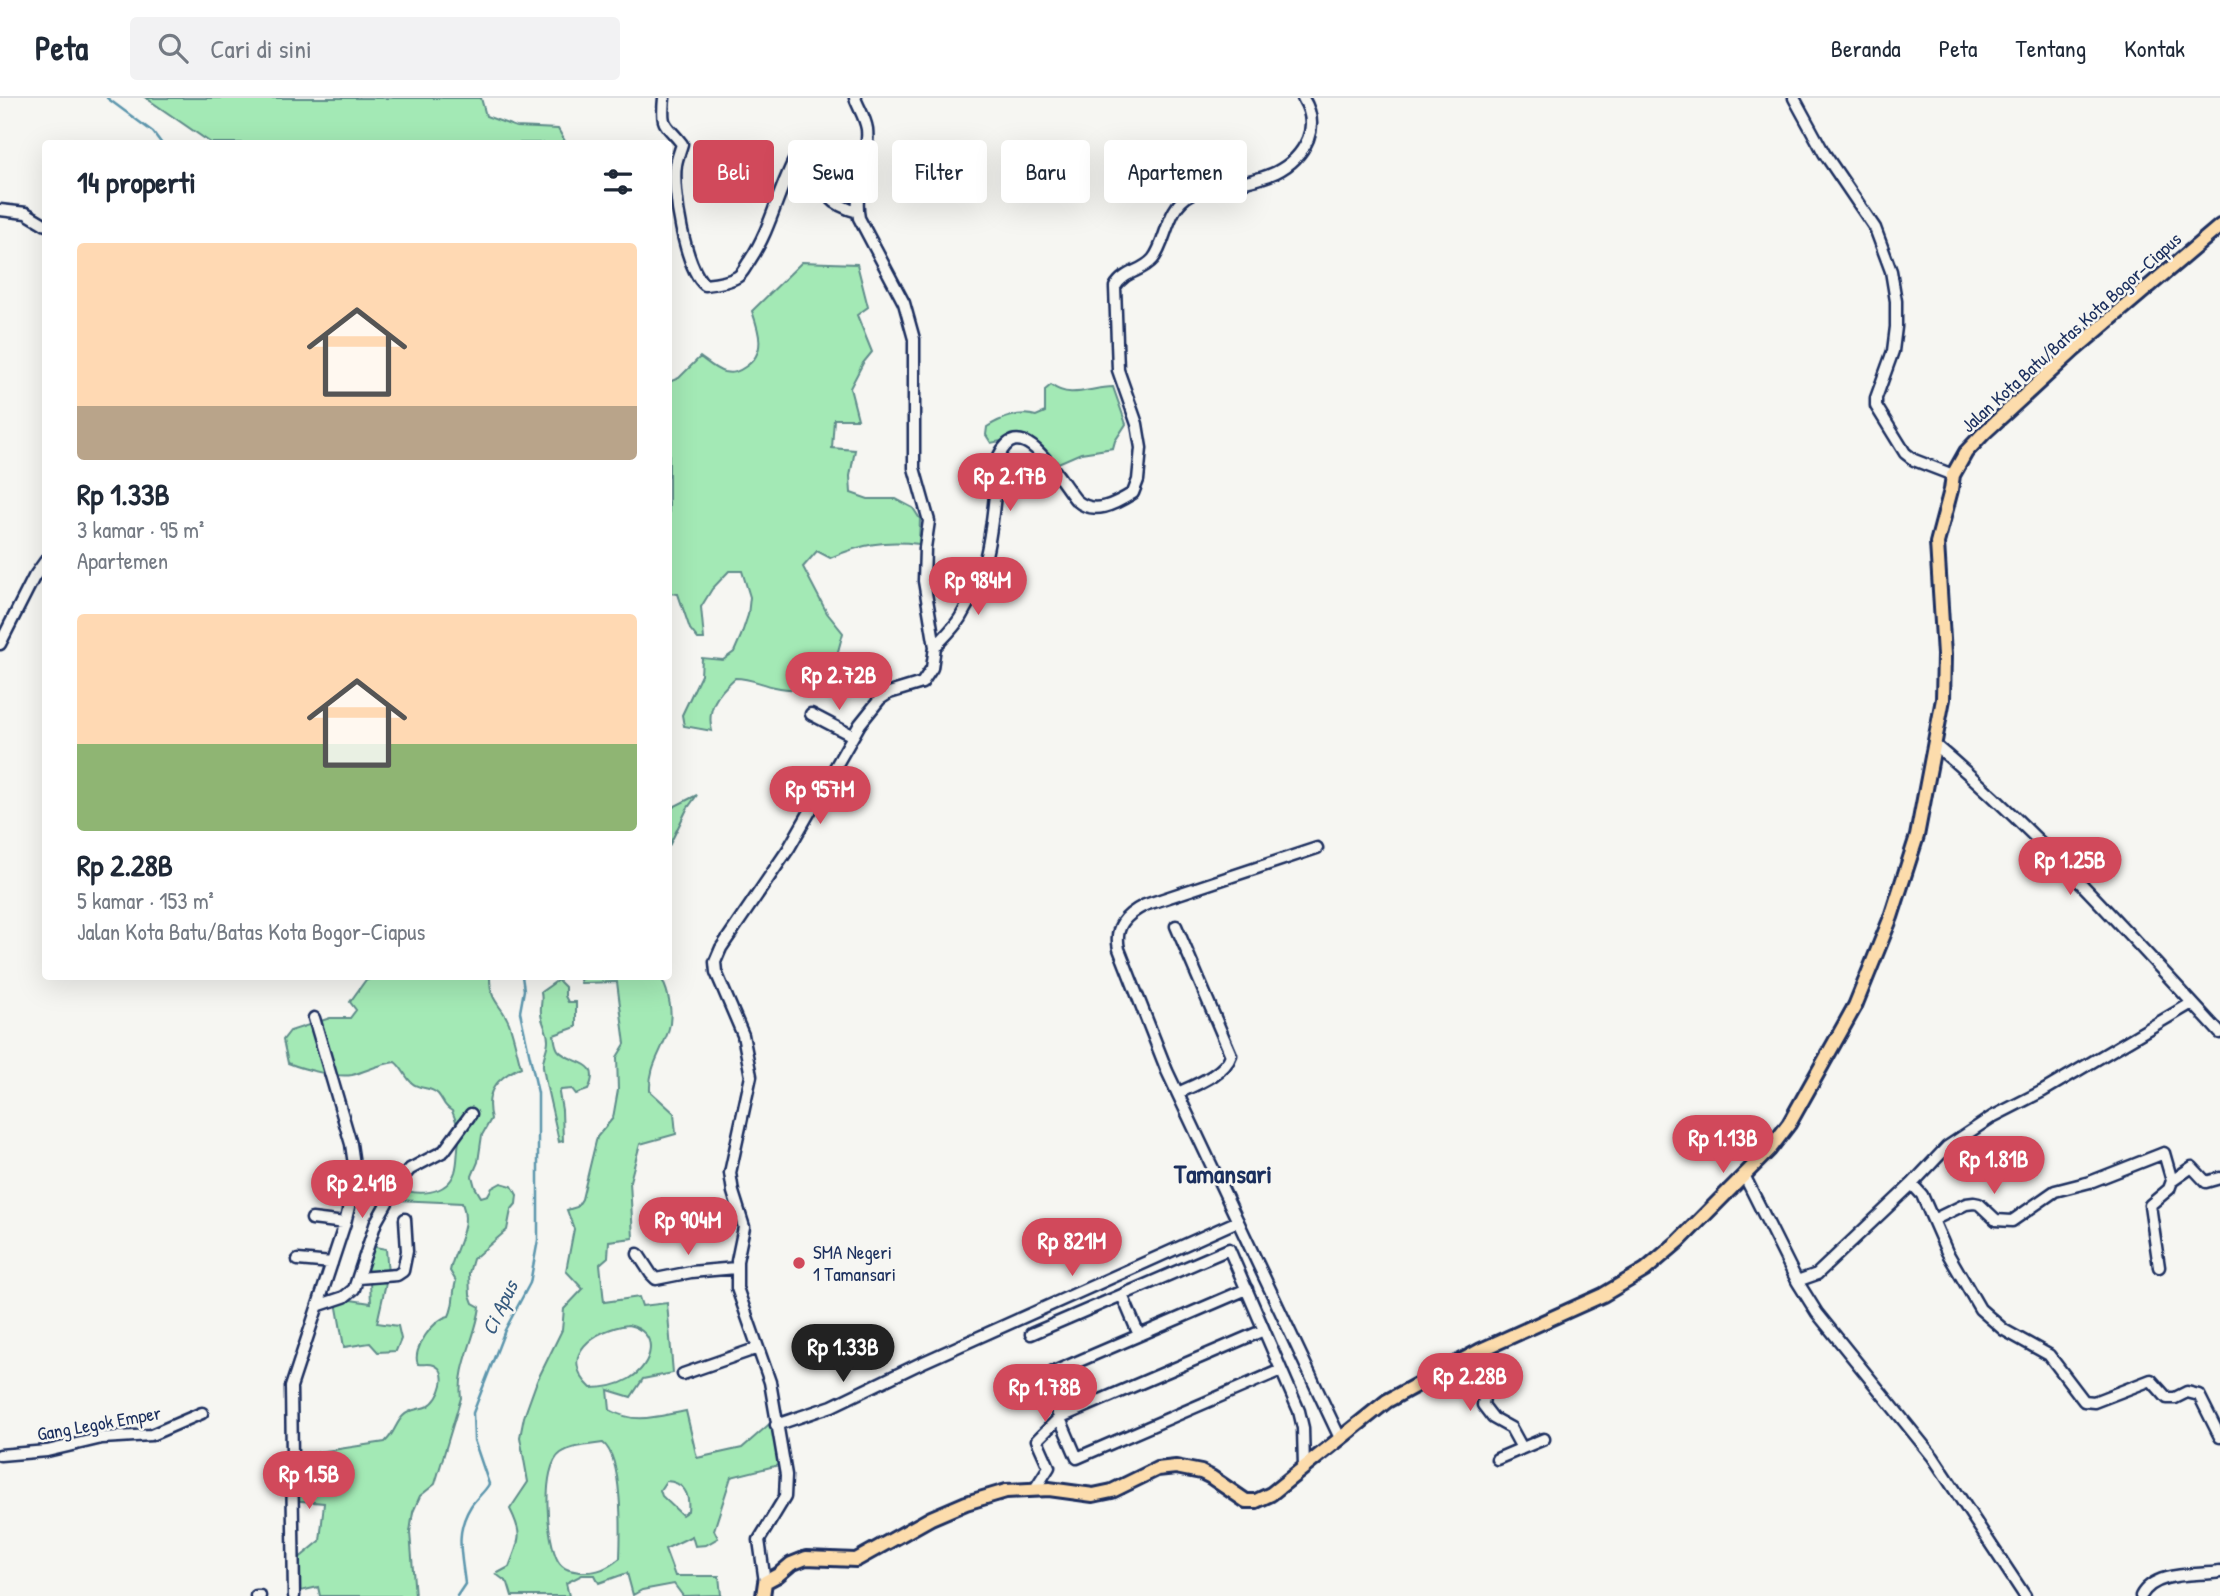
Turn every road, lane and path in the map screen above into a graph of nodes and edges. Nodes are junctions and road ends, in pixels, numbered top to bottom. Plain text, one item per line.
1 (664, 98) edge
2 (855, 98) edge
3 (1303, 98) edge
4 (1794, 98) edge
5 (0, 210) edge
6 (858, 212) junction
7 (42, 223) edge
8 (2220, 226) edge
9 (1952, 475) junction
10 (42, 567) edge
11 (0, 644) edge
12 (935, 647) junction
13 (811, 714) dead end
14 (853, 736) junction
15 (1935, 746) junction
16 (1317, 848) dead end
17 (1177, 926) dead end
18 (2192, 1003) junction
19 (314, 1018) dead end
20 (2220, 1033) edge
21 (1178, 1093) junction
22 (471, 1114) dead end
23 (1745, 1177) junction
24 (2220, 1178) edge
25 (2172, 1181) junction
26 (1912, 1184) junction
27 (312, 1219) dead end
28 (405, 1219) dead end
29 (1933, 1220) junction
30 (1238, 1221) junction
31 (345, 1223) junction
32 (638, 1254) dead end
33 (298, 1260) dead end
34 (332, 1263) junction
35 (2159, 1267) dead end
36 (736, 1268) junction
37 (358, 1278) junction
38 (1797, 1281) junction
39 (1247, 1289) junction
40 (1122, 1295) junction
41 (320, 1305) junction
42 (1264, 1330) junction
43 (1031, 1334) dead end
44 (1139, 1335) junction
45 (758, 1348) junction
46 (1480, 1350) junction
47 (1281, 1370) junction
48 (683, 1374) dead end
49 (202, 1413) dead end
50 (1059, 1418) junction
51 (776, 1425) junction
52 (2220, 1437) edge
53 (1340, 1438) junction
54 (1544, 1439) dead end
55 (1522, 1448) junction
56 (0, 1455) edge
57 (1497, 1459) dead end
58 (1304, 1467) junction
59 (1035, 1489) junction
60 (2220, 1572) edge
61 (765, 1582) junction
62 (294, 1596) edge
63 (763, 1596) edge
64 (2025, 1596) edge
65 (2141, 1596) edge

1 - 6 street
2 - 6 street
3 - 12 street
4 - 9 street
5 - 7 street
6 - 12 street
8 - 9 main road, Jalan Kota Batu/Batas Kota Bogor–Ciapus
9 - 15 main road, Jalan Kota Batu/Batas Kota Bogor–Ciapus
10 - 11 street
12 - 14 street
13 - 14 street
14 - 36 street
15 - 18 street
15 - 23 main road, Jalan Kota Batu/Batas Kota Bogor–Ciapus
16 - 21 street
17 - 21 street
18 - 20 street
18 - 26 street
19 - 31 street
21 - 30 street
22 - 37 street
23 - 38 street
23 - 46 main road, Jalan Kota Batu/Batas Kota Bogor–Ciapus
24 - 25 street
25 - 29 street
25 - 35 street
26 - 29 street
26 - 38 street
27 - 31 street
28 - 37 street
29 - 52 street
30 - 51 street
30 - 53 street
31 - 34 street
32 - 36 street
33 - 34 street
34 - 41 street
36 - 45 street
37 - 41 street
38 - 64 street
39 - 40 street
39 - 42 street
39 - 44 street
40 - 43 street
40 - 44 street
41 - 62 street
42 - 47 street
42 - 50 street
44 - 50 street
45 - 48 street
45 - 51 street
46 - 53 main road, Jalan Kota Batu/Batas Kota Bogor–Ciapus
46 - 55 street
47 - 50 street
47 - 58 street
49 - 56 street, Gang Legok Emper
50 - 59 street
51 - 61 street
53 - 58 main road, Jalan Kota Batu/Batas Kota Bogor–Ciapus
54 - 55 street
55 - 57 street
58 - 59 main road, Jalan Kota Batu/Batas Kota Bogor–Ciapus
59 - 61 main road, Jalan Kota Batu/Batas Kota Bogor–Ciapus
60 - 65 street
61 - 63 main road

